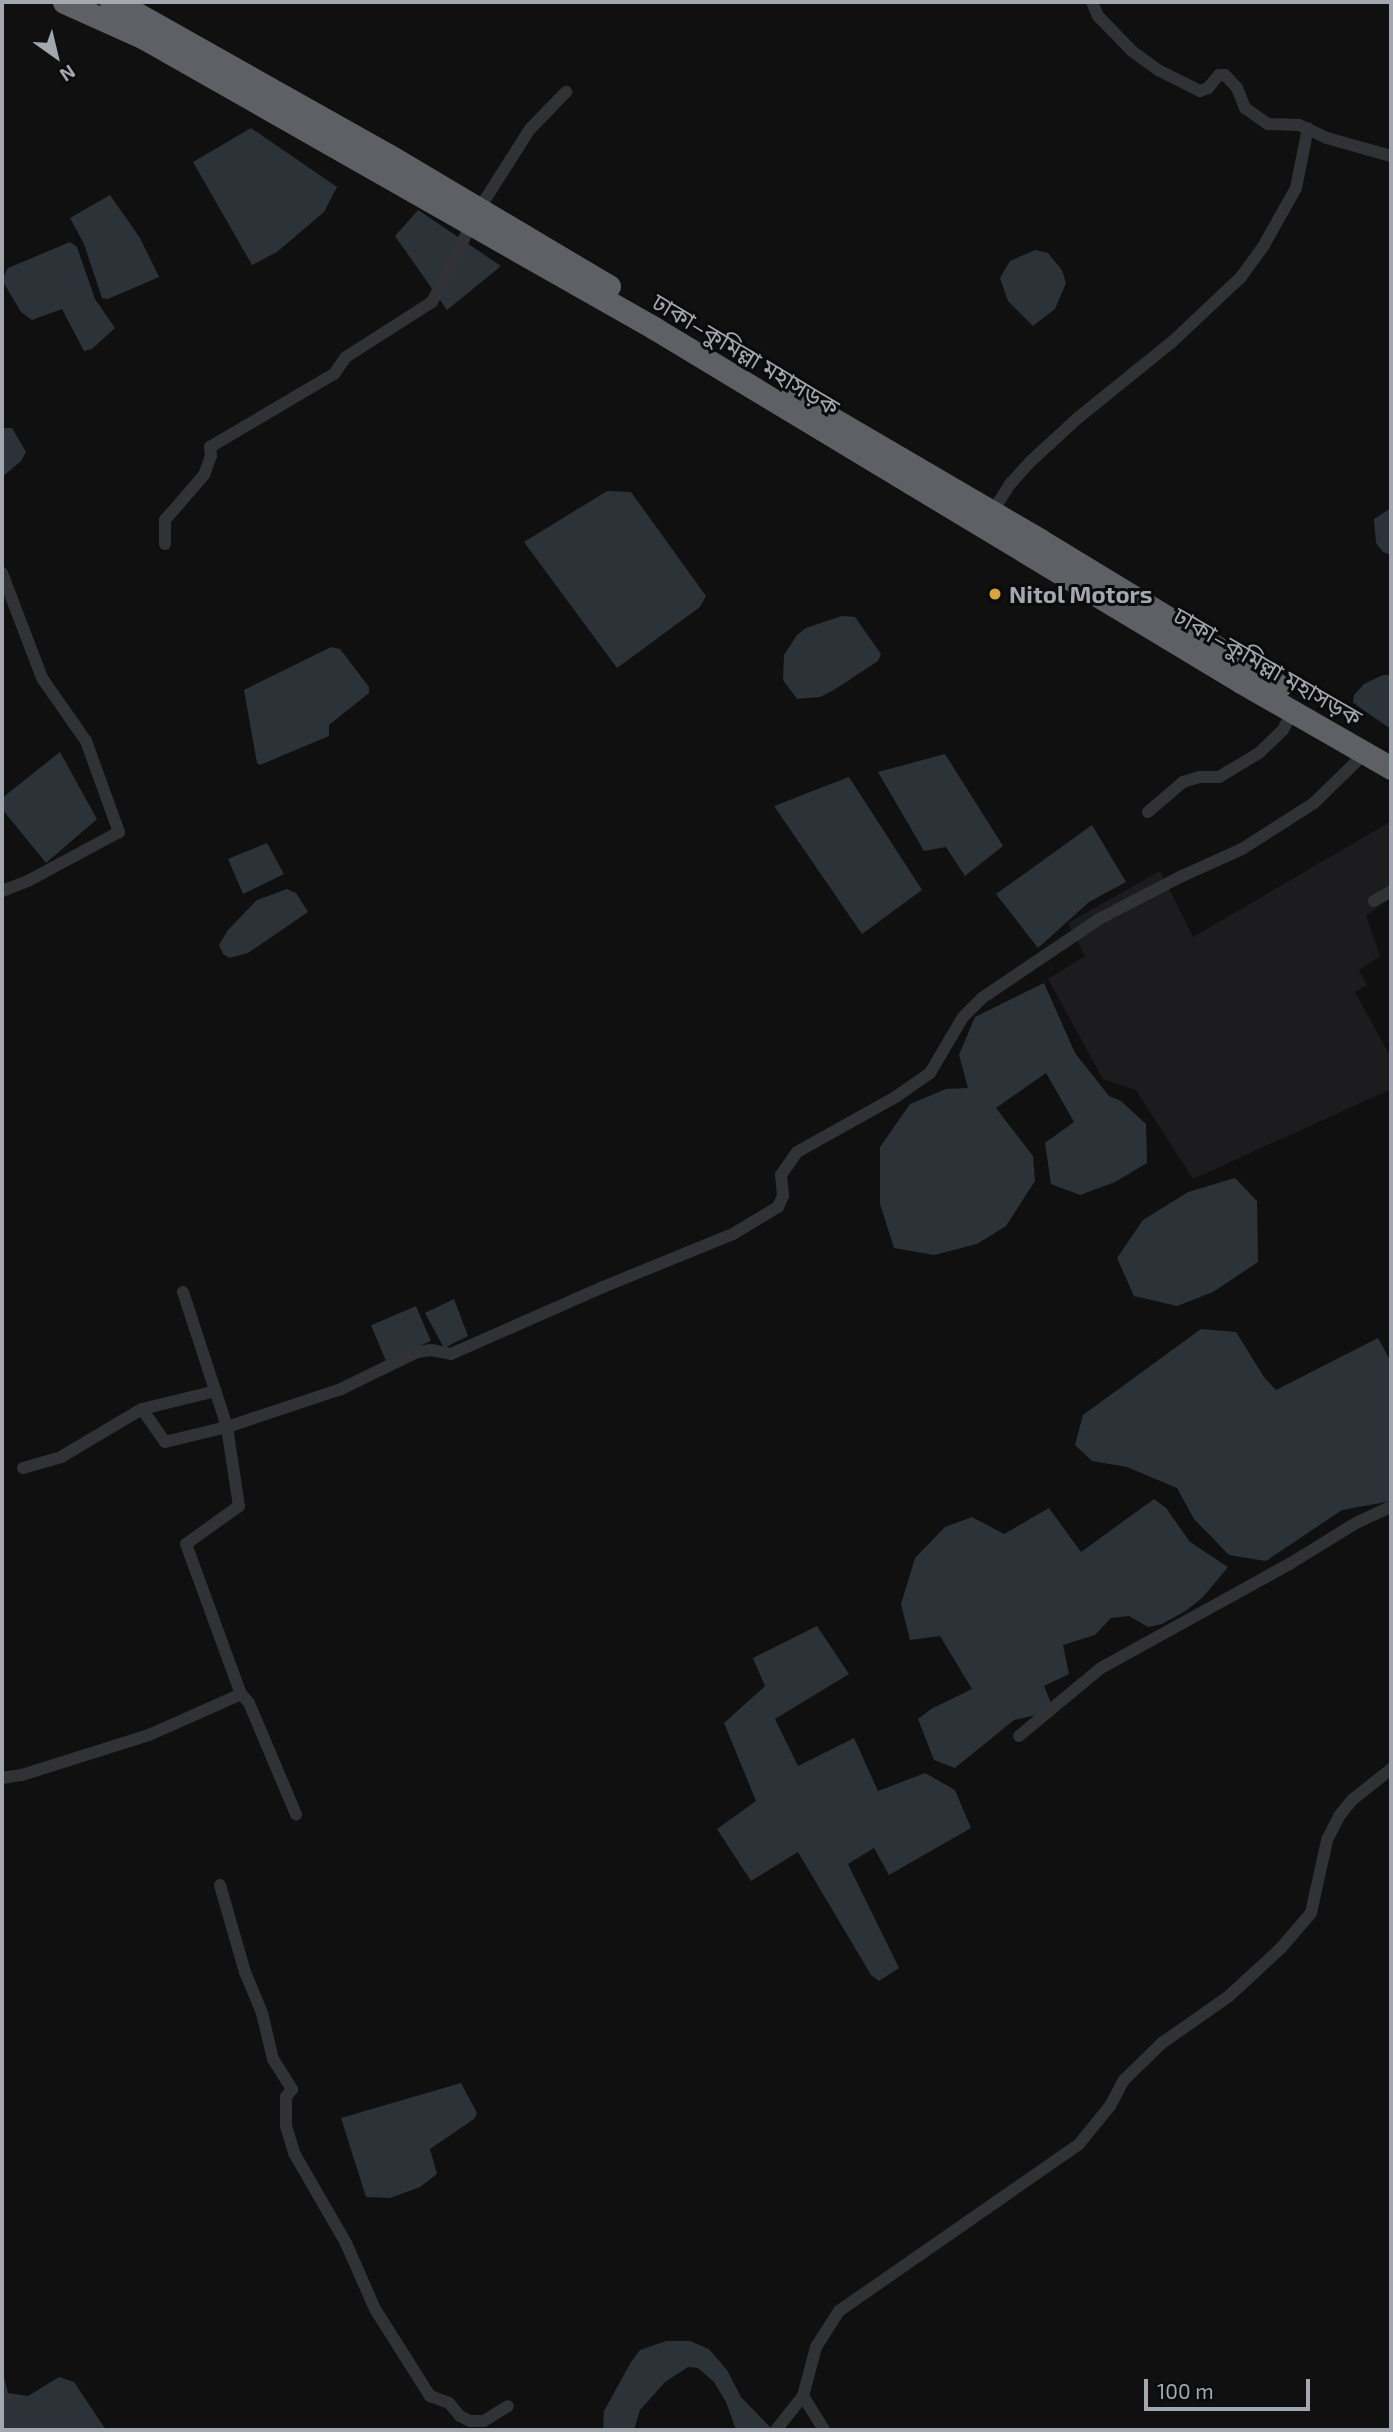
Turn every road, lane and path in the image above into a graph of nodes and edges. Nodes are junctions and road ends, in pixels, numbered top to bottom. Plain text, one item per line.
1 (64, 2) edge
2 (111, 2) edge
3 (1092, 2) edge
4 (566, 92) dead end
5 (1308, 128) junction
6 (1391, 156) edge
7 (475, 217) junction
8 (992, 512) junction
9 (165, 544) dead end
10 (2, 573) edge
11 (1293, 710) junction
12 (1391, 751) edge
13 (1365, 753) junction
14 (1391, 768) edge
15 (1149, 812) dead end
16 (2, 891) edge
17 (1391, 891) edge
18 (1374, 901) dead end
19 (183, 1292) dead end
20 (216, 1391) junction
21 (142, 1409) junction
22 (227, 1427) junction
23 (23, 1468) dead end
24 (1391, 1507) edge
25 (241, 1694) junction
26 (1018, 1737) dead end
27 (1391, 1769) edge
28 (2, 1778) edge
29 (296, 1814) dead end
30 (220, 1885) dead end
31 (803, 2396) junction
32 (508, 2406) dead end
33 (776, 2430) edge
34 (824, 2430) edge

1 - 7 highway, ঢাকা–কুমিল্লা মহাসড়ক
2 - 7 highway, ঢাকা–কুমিল্লা মহাসড়ক
3 - 5 street
4 - 7 street
5 - 6 street
5 - 8 street
7 - 8 highway, ঢাকা–কুমিল্লা মহাসড়ক
7 - 9 street
7 - 11 highway, ঢাকা–কুমিল্লা মহাসড়ক
8 - 12 highway, ঢাকা–কুমিল্লা মহাসড়ক
10 - 16 street
11 - 13 highway, ঢাকা–কুমিল্লা মহাসড়ক
11 - 15 street
13 - 14 highway, ঢাকা–কুমিল্লা মহাসড়ক
13 - 22 street
17 - 18 street
19 - 20 street
20 - 21 street
20 - 22 street
21 - 22 street
21 - 23 street
22 - 25 street
24 - 26 street
25 - 28 street
25 - 29 street
27 - 31 street
30 - 32 street
31 - 33 street
31 - 34 street

